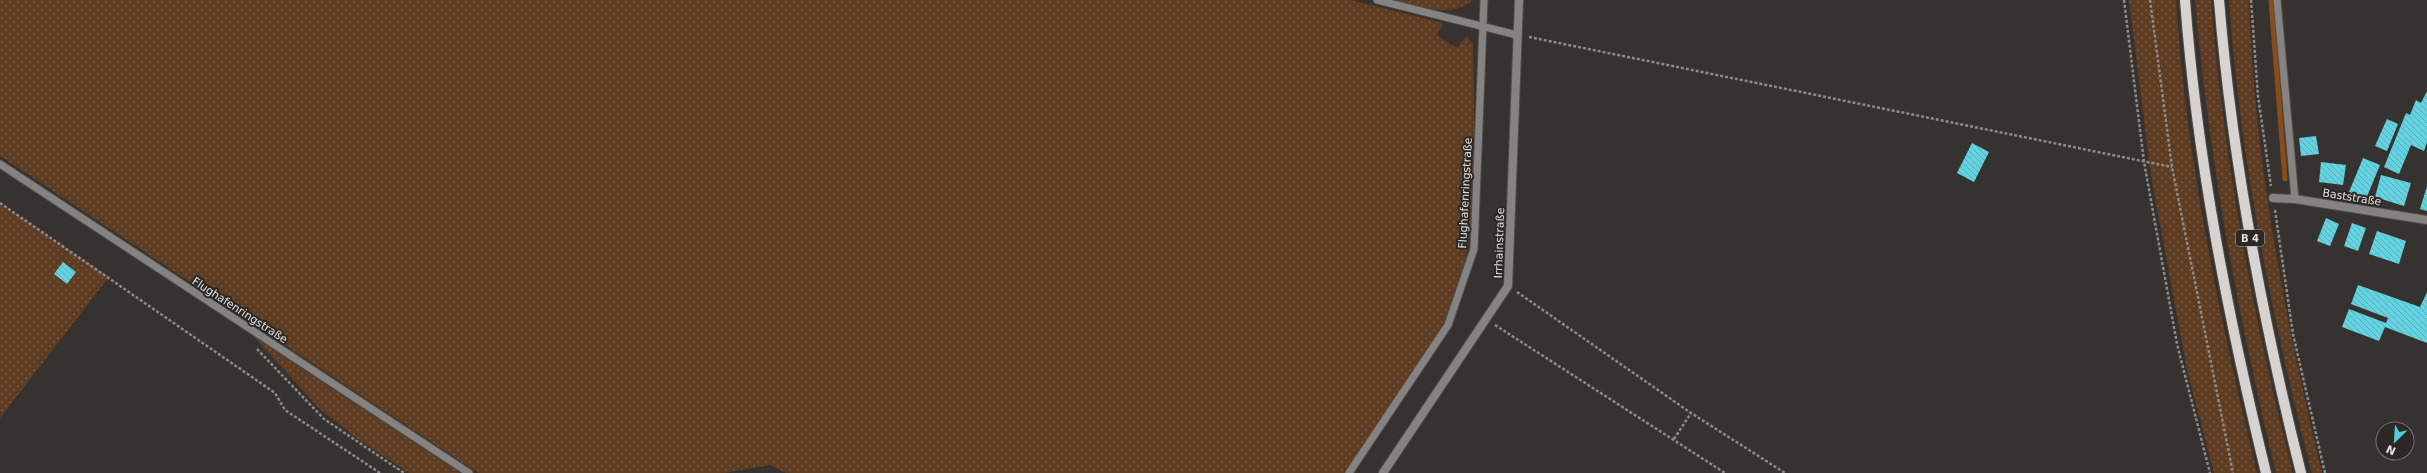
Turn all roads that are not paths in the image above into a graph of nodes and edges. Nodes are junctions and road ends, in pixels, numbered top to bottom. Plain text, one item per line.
1 (1377, 0) edge
2 (1484, 0) edge
3 (1519, 0) edge
4 (2185, 0) edge
5 (2219, 0) edge
6 (2277, 0) edge
7 (1482, 27) junction
8 (1517, 34) junction
9 (0, 164) edge
10 (2273, 198) road end
11 (2295, 199) junction
12 (2427, 220) edge
13 (469, 473) edge
14 (1349, 473) edge
15 (1383, 473) edge
16 (2266, 473) edge
17 (2301, 473) edge

1 - 7 lane
2 - 7 lane, Flughafenringstraße
3 - 8 street, Irrhainstraße
4 - 16 main road
5 - 17 main road, B 4
6 - 11 lane
7 - 8 lane
7 - 14 lane, Flughafenringstraße
8 - 15 street, Irrhainstraße
9 - 13 lane, Flughafenringstraße
10 - 11 street, Baststraße
11 - 12 street, Baststraße

